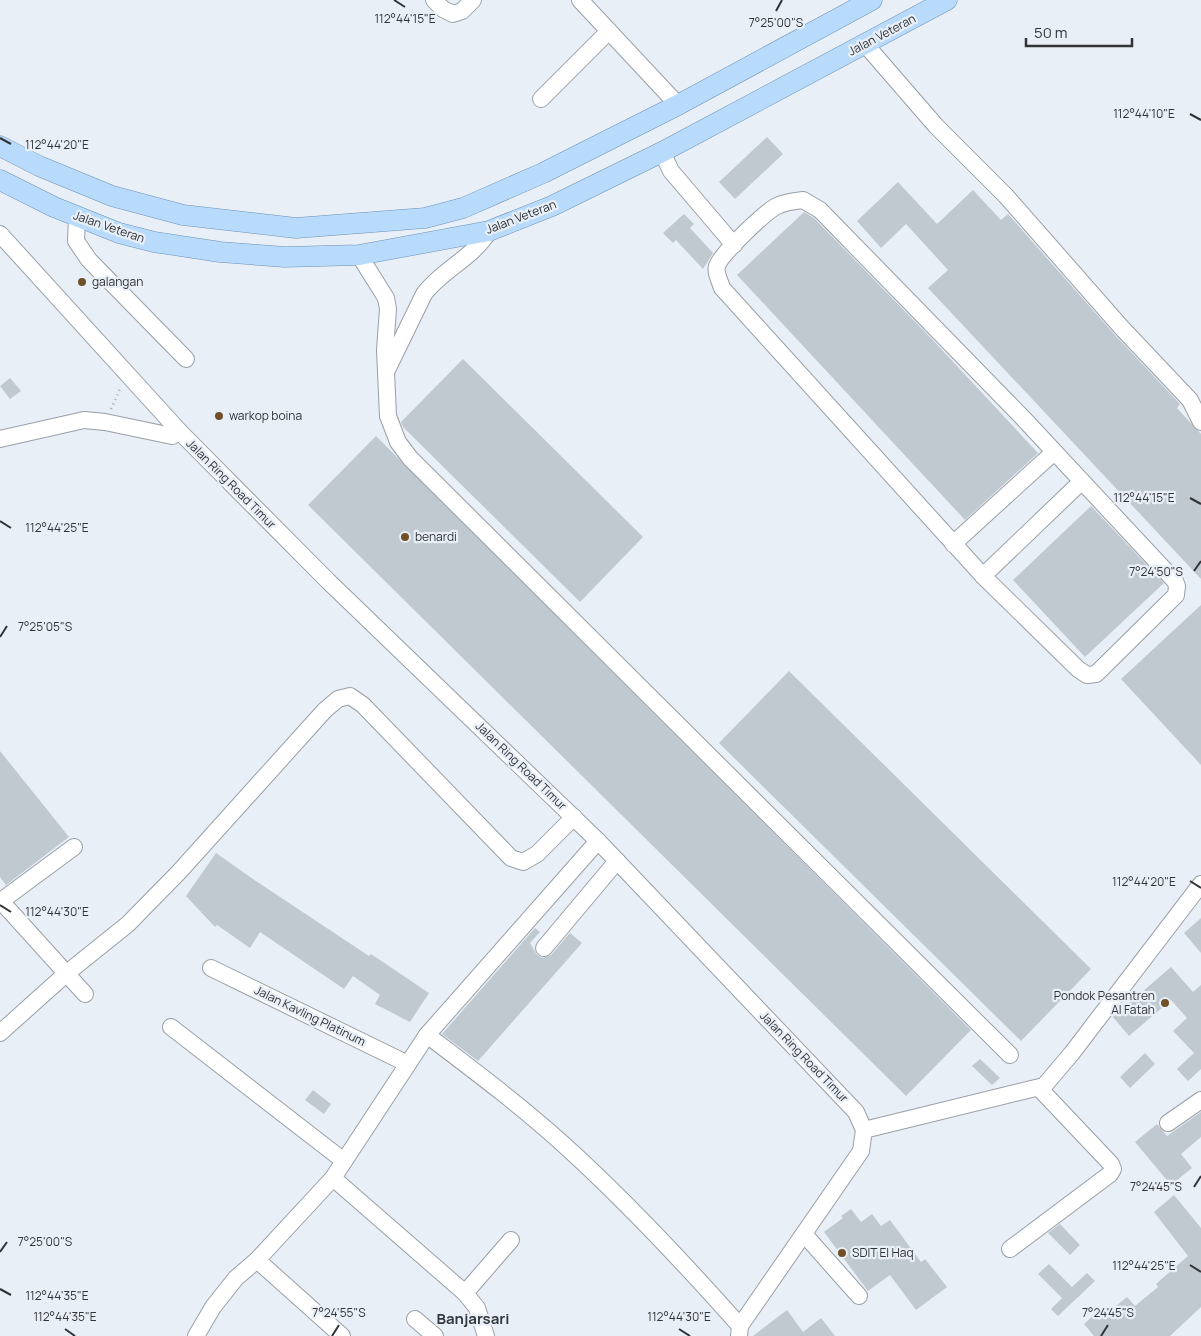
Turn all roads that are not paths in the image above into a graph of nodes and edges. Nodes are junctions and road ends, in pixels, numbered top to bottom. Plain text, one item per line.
1 (434, 0) edge
2 (473, 0) edge
3 (580, 0) edge
4 (872, 0) edge
5 (947, 0) edge
6 (609, 31) junction
7 (867, 47) junction
8 (541, 99) dead end
9 (678, 105) junction
10 (0, 146) edge
11 (667, 163) junction
12 (0, 180) edge
13 (77, 217) junction
14 (489, 231) junction
15 (0, 234) edge
16 (734, 245) junction
17 (359, 255) junction
18 (186, 359) dead end
19 (385, 374) junction
20 (1201, 422) edge
21 (180, 432) junction
22 (0, 439) edge
23 (1053, 453) junction
24 (1081, 482) junction
25 (953, 544) junction
26 (983, 576) junction
27 (574, 817) junction
28 (598, 841) junction
29 (74, 847) dead end
30 (617, 861) junction
31 (1201, 884) edge
32 (2, 902) edge
33 (544, 948) dead end
34 (211, 968) dead end
35 (66, 973) junction
36 (85, 994) dead end
37 (171, 1027) dead end
38 (0, 1033) edge
39 (427, 1035) junction
40 (1010, 1055) dead end
41 (408, 1064) junction
42 (1039, 1088) junction
43 (1201, 1100) edge
44 (1168, 1123) dead end
45 (864, 1130) junction
46 (344, 1162) junction
47 (333, 1178) junction
48 (804, 1234) junction
49 (510, 1240) dead end
50 (1010, 1249) dead end
51 (257, 1260) junction
52 (465, 1293) junction
53 (859, 1296) dead end
54 (415, 1319) dead end
55 (739, 1331) edge
56 (200, 1335) edge
57 (342, 1336) edge
58 (435, 1336) edge
59 (486, 1336) edge

1 - 2 street
3 - 6 street
4 - 9 main road
5 - 7 main road, Jalan Veteran
6 - 8 street
6 - 9 street
7 - 11 main road, Jalan Veteran
7 - 20 street
9 - 10 main road
11 - 14 main road, Jalan Veteran
11 - 16 street
12 - 13 main road, Jalan Veteran
13 - 17 main road, Jalan Veteran
13 - 18 street
14 - 17 main road, Jalan Veteran
14 - 19 street
15 - 21 street, Jalan Ring Road Timur
16 - 23 street
16 - 25 street
17 - 19 street
19 - 40 street
21 - 22 street
21 - 27 street, Jalan Ring Road Timur
23 - 24 street
23 - 25 street
24 - 26 street
24 - 26 street
25 - 26 street
27 - 28 street, Jalan Ring Road Timur
27 - 35 street
28 - 30 street, Jalan Ring Road Timur
28 - 39 street
29 - 32 street
30 - 33 street
30 - 45 street, Jalan Ring Road Timur
31 - 42 street
32 - 35 street
34 - 41 street, Jalan Kavling Platinum
35 - 36 street
35 - 38 street
37 - 46 street
39 - 41 street
39 - 55 street
41 - 46 street
42 - 45 street
42 - 50 street
43 - 44 street
45 - 48 street
46 - 47 street
47 - 51 street
47 - 52 street
48 - 53 street
48 - 55 street
49 - 52 street
51 - 56 street
51 - 57 street
52 - 59 street
54 - 58 street

